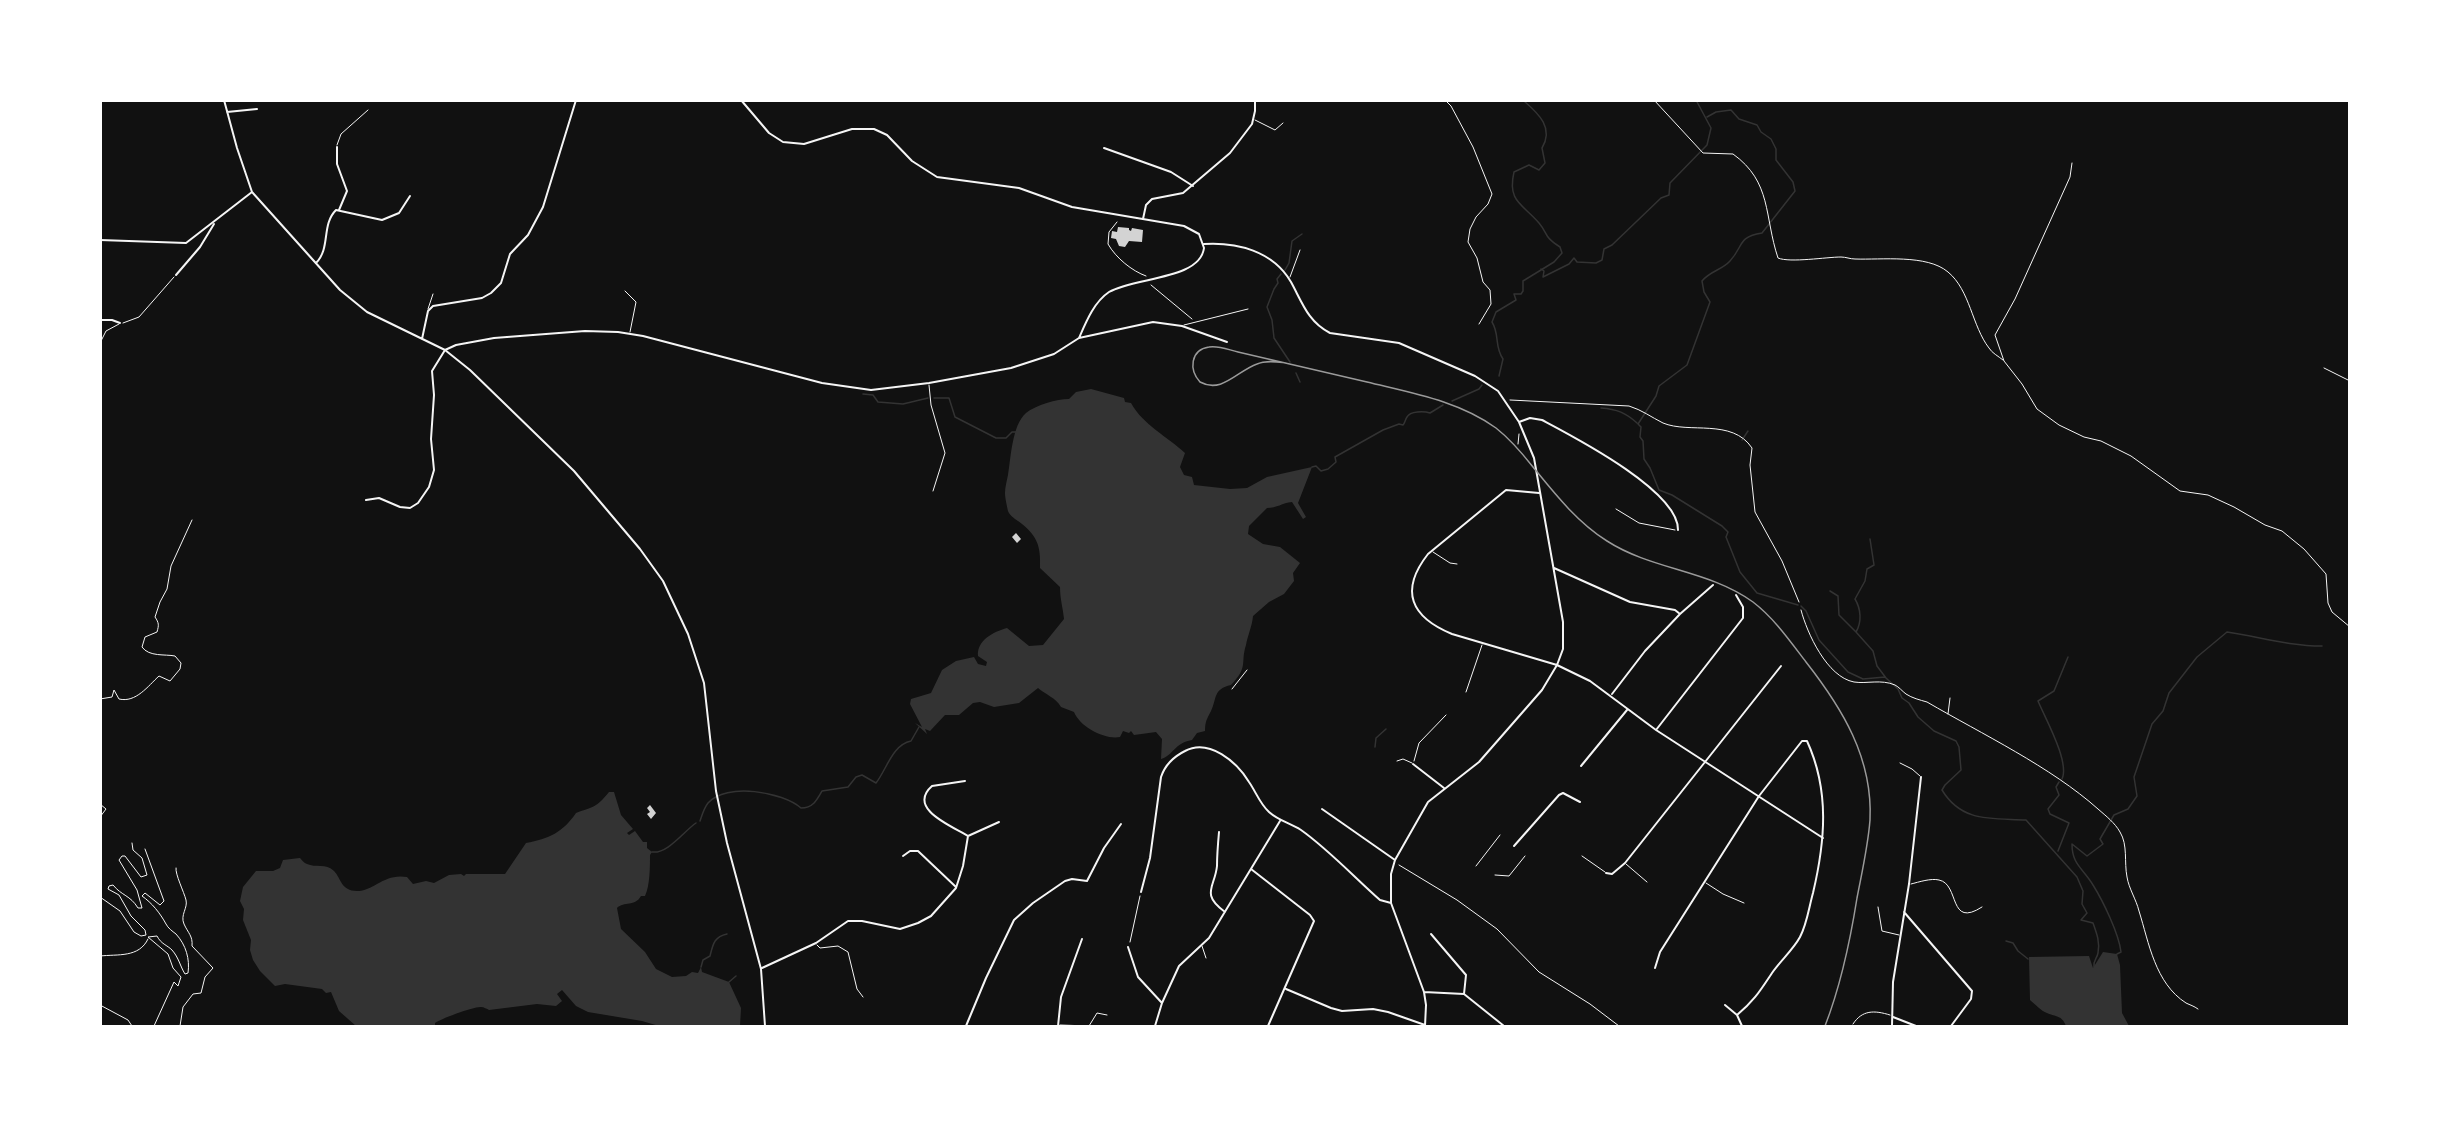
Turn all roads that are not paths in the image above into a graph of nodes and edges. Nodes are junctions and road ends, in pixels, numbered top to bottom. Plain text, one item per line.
1 (224, 100) edge
2 (576, 100) edge
3 (741, 100) edge
4 (746, 100) edge
5 (1255, 100) edge
6 (746, 106) junction
7 (257, 109) dead end
8 (368, 110) dead end
9 (227, 112) junction
10 (1253, 119) junction
11 (1283, 123) dead end
12 (337, 147) joint
13 (1104, 148) dead end
14 (1193, 186) junction
15 (252, 192) junction
16 (410, 196) dead end
17 (339, 210) junction
18 (1143, 219) junction
19 (216, 221) junction
20 (100, 240) edge
21 (1204, 244) junction
22 (1300, 250) dead end
23 (316, 263) junction
24 (176, 275) joint
25 (1289, 279) junction
26 (626, 291) dead end
27 (433, 294) dead end
28 (1248, 309) dead end
29 (428, 311) junction
30 (100, 320) edge
31 (120, 323) junction
32 (1182, 326) junction
33 (630, 334) junction
34 (1079, 338) junction
35 (422, 339) junction
36 (1227, 342) dead end
37 (100, 343) edge
38 (445, 350) junction
39 (929, 383) junction
40 (1519, 422) junction
41 (933, 491) dead end
42 (1539, 493) junction
43 (366, 501) dead end
44 (1616, 509) dead end
45 (1678, 530) joint
46 (1432, 551) junction
47 (1457, 564) dead end
48 (1554, 568) junction
49 (1713, 585) dead end
50 (1736, 595) dead end
51 (1680, 614) junction
52 (1482, 643) junction
53 (1557, 664) junction
54 (1781, 666) dead end
55 (1466, 692) dead end
56 (1611, 695) junction
57 (1627, 710) junction
58 (1446, 715) dead end
59 (1656, 730) junction
60 (1398, 761) dead end
61 (1706, 762) junction
62 (1900, 763) dead end
63 (1413, 764) junction
64 (1581, 766) dead end
65 (1921, 777) joint
66 (965, 781) dead end
67 (1444, 788) junction
68 (1759, 796) junction
69 (1580, 802) dead end
70 (1323, 809) dead end
71 (1280, 821) junction
72 (999, 822) dead end
73 (1121, 824) dead end
74 (1219, 832) dead end
75 (1500, 834) dead end
76 (968, 836) junction
77 (1823, 838) junction
78 (1514, 846) dead end
79 (903, 856) dead end
80 (1525, 856) dead end
81 (1582, 856) dead end
82 (1395, 860) junction
83 (1625, 862) junction
84 (1476, 866) dead end
85 (1251, 869) junction
86 (1606, 873) joint
87 (1495, 875) dead end
88 (1647, 882) dead end
89 (1704, 882) junction
90 (1909, 884) junction
91 (956, 888) junction
92 (1141, 892) road end
93 (1391, 903) junction
94 (1744, 903) dead end
95 (1878, 907) dead end
96 (1982, 907) dead end
97 (1226, 912) junction
98 (1904, 912) junction
99 (1431, 934) dead end
100 (1901, 935) junction
101 (1082, 939) dead end
102 (816, 943) junction
103 (1202, 946) junction
104 (1128, 947) road end
105 (1206, 958) dead end
106 (1655, 968) dead end
107 (762, 969) junction
108 (1286, 989) junction
109 (1424, 992) junction
110 (1464, 994) junction
111 (863, 997) dead end
112 (1162, 1003) junction
113 (1725, 1005) dead end
114 (1107, 1015) dead end
115 (1737, 1015) junction
116 (1893, 1017) junction
117 (1852, 1024) dead end
118 (765, 1026) edge
119 (966, 1026) edge
120 (1058, 1026) edge
121 (1155, 1026) edge
122 (1268, 1026) edge
123 (1425, 1026) edge
124 (1504, 1026) edge
125 (1742, 1026) edge
126 (1892, 1026) edge
127 (1916, 1026) edge
128 (1951, 1026) edge

1 - 9 street
2 - 29 street
3 - 6 street
4 - 6 street
5 - 10 street
6 - 18 street
7 - 9 street
8 - 12 lane
9 - 15 street
10 - 11 lane
10 - 14 street
12 - 17 street
13 - 14 street
14 - 18 street
15 - 19 street
15 - 23 street
16 - 17 street
17 - 23 street
18 - 21 street
19 - 20 street
19 - 24 street
21 - 25 street
21 - 34 street
22 - 25 lane
23 - 35 street
24 - 31 lane
25 - 40 street
26 - 33 lane
27 - 29 lane
28 - 32 lane
29 - 35 street
30 - 31 street
31 - 37 lane
32 - 34 street
32 - 36 street
33 - 38 street
33 - 39 street
34 - 39 street
35 - 38 street
38 - 43 street
38 - 107 street
39 - 41 lane
40 - 42 street
40 - 45 street
42 - 46 street
42 - 48 street
44 - 45 lane
46 - 47 lane
46 - 52 street
48 - 51 street
48 - 53 street
49 - 51 street
50 - 59 street
51 - 56 street
52 - 53 street
52 - 55 lane
53 - 56 street
53 - 67 street
54 - 61 street
56 - 57 street
57 - 59 street
57 - 64 street
58 - 63 lane
59 - 61 street
60 - 63 lane
61 - 68 street
61 - 83 street
62 - 65 lane
63 - 67 street
65 - 90 street
66 - 76 street
67 - 82 street
68 - 77 street
68 - 77 street
68 - 89 street
69 - 78 street
70 - 82 street
71 - 85 street
71 - 92 street
71 - 93 street
72 - 76 street
73 - 119 street
74 - 97 street
75 - 84 lane
76 - 91 street
77 - 115 street
79 - 91 street
80 - 87 lane
81 - 86 lane
82 - 93 street
83 - 86 street
83 - 88 lane
85 - 97 street
85 - 108 street
89 - 94 lane
89 - 106 street
90 - 96 lane
90 - 98 street
91 - 102 street
93 - 109 street
95 - 100 lane
97 - 103 street
98 - 100 street
98 - 128 street
99 - 110 street
100 - 116 street
101 - 120 street
102 - 107 street
102 - 111 lane
103 - 105 lane
103 - 112 street
104 - 112 street
107 - 118 street
108 - 122 street
108 - 123 street
109 - 110 street
109 - 123 street
110 - 124 street
112 - 121 street
113 - 115 street
114 - 120 lane
115 - 125 street
116 - 117 lane
116 - 126 street
116 - 127 street

